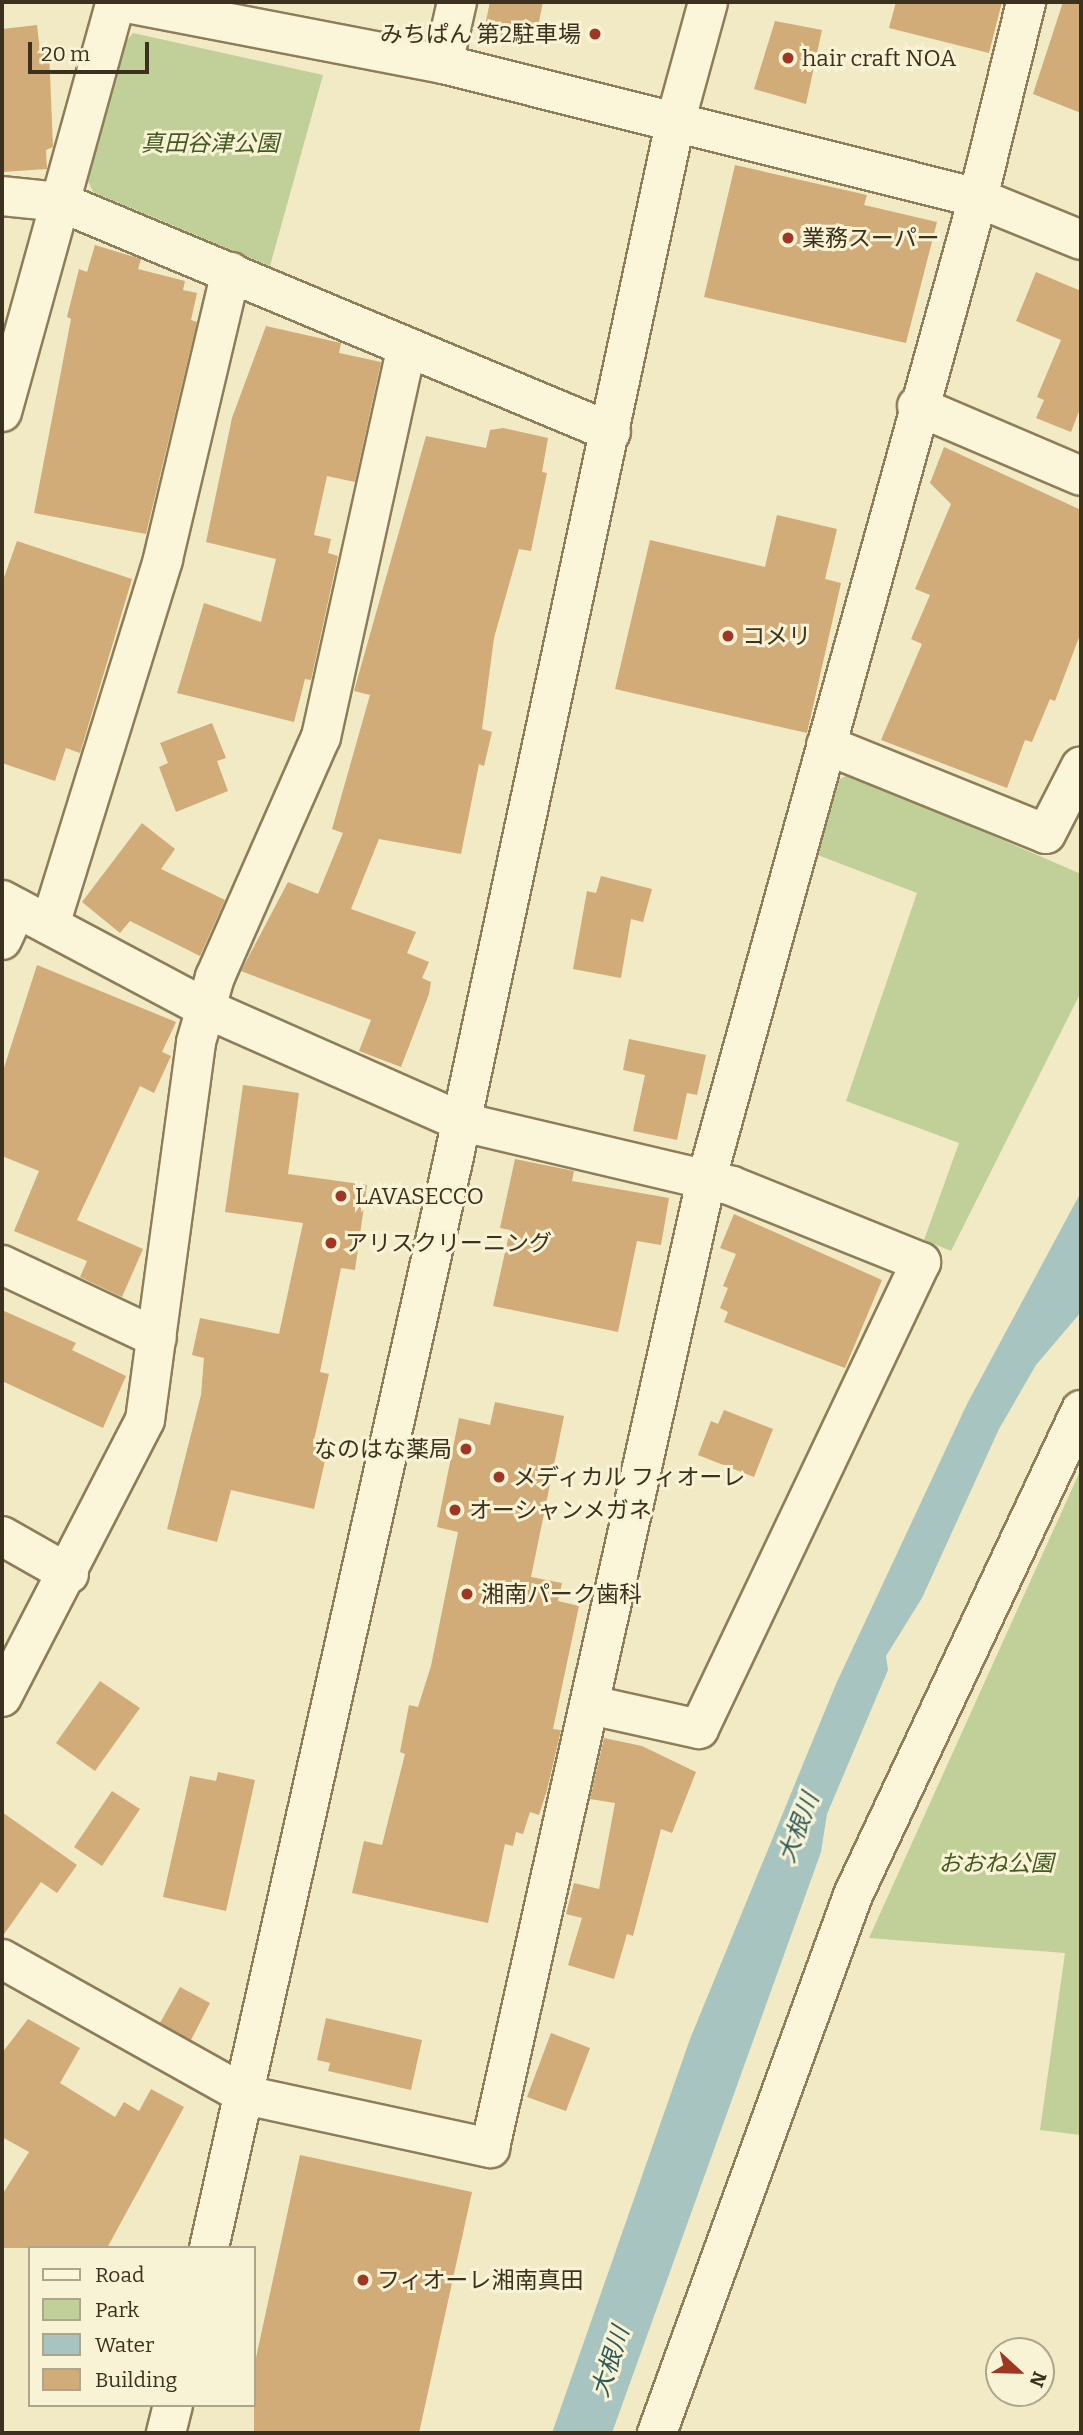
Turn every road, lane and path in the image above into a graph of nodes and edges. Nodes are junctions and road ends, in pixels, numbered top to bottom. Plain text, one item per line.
1 (119, 2) edge
2 (457, 2) edge
3 (708, 2) edge
4 (1026, 2) edge
5 (443, 64) junction
6 (675, 123) junction
7 (2, 196) edge
8 (978, 198) junction
9 (60, 202) junction
10 (1081, 240) edge
11 (231, 272) junction
12 (406, 349) junction
13 (917, 406) junction
14 (2, 411) edge
15 (611, 432) junction
16 (1081, 475) edge
17 (826, 745) junction
18 (1081, 766) edge
19 (18, 918) edge
20 (208, 1009) junction
21 (462, 1122) junction
22 (706, 1181) junction
23 (2, 1265) edge
24 (158, 1338) junction
25 (1081, 1410) edge
26 (2, 1536) edge
27 (69, 1574) junction
28 (2, 1697) edge
29 (591, 1704) junction
30 (7, 1974) edge
31 (245, 2095) junction
32 (209, 2246) edge
33 (172, 2407) edge
34 (166, 2433) edge
35 (657, 2433) edge

1 - 5 street
1 - 9 street
2 - 5 street
3 - 6 street
4 - 8 street
5 - 6 street
6 - 8 street
6 - 15 street
7 - 9 street
8 - 10 street
8 - 13 street
9 - 11 street
9 - 14 street
11 - 12 street
11 - 19 street
12 - 15 street
12 - 20 street
13 - 16 street
13 - 17 street
15 - 21 street
17 - 18 street
17 - 22 street
19 - 20 street
20 - 21 street
20 - 24 street
21 - 22 street
21 - 31 street
22 - 29 street
22 - 29 street
23 - 24 street
24 - 27 street
25 - 35 street
26 - 27 street
27 - 28 street
29 - 31 street
30 - 31 street
31 - 32 street
33 - 34 street

